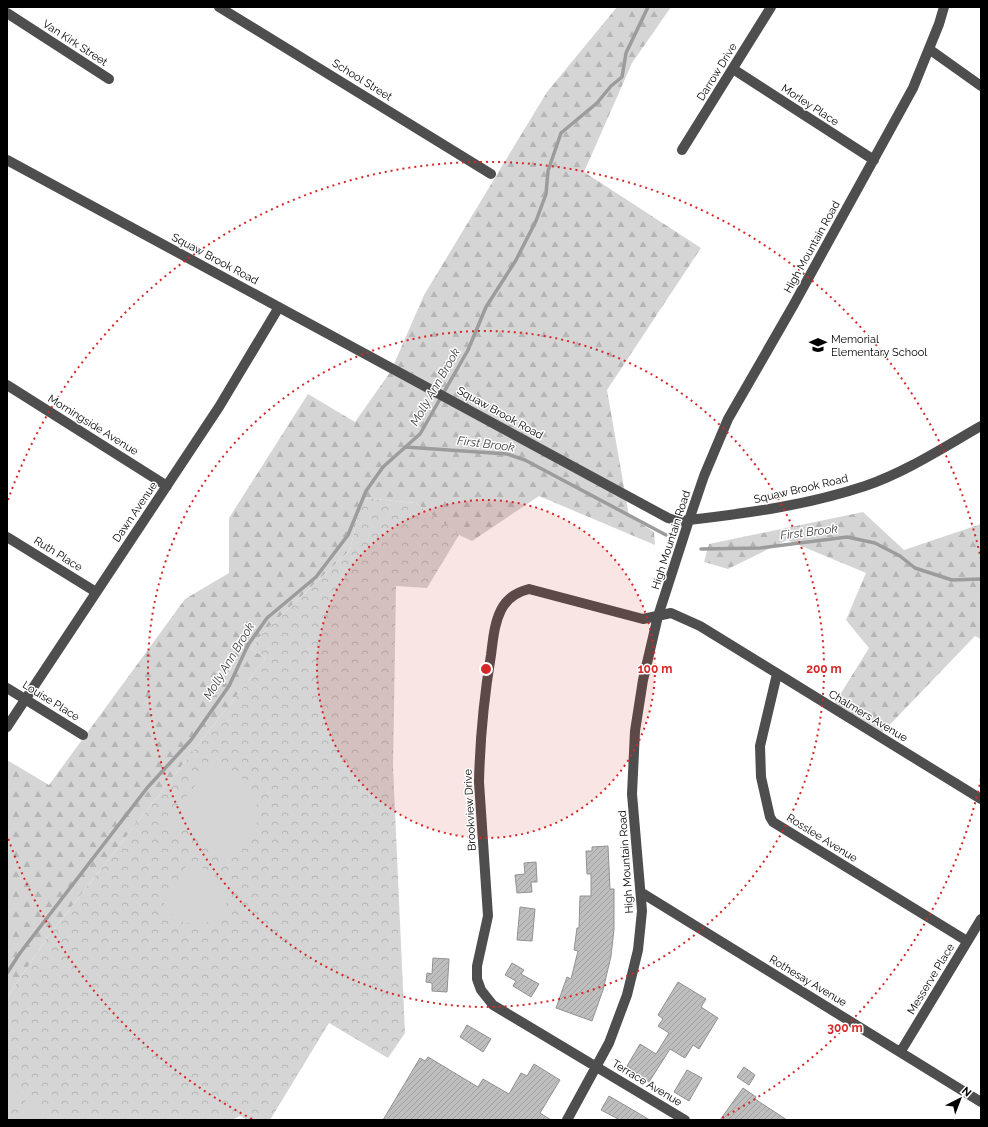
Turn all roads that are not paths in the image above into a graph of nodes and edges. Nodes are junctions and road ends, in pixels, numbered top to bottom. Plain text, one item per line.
1 (219, 7) edge
2 (771, 7) edge
3 (944, 7) edge
4 (7, 13) edge
5 (929, 49) junction
6 (732, 69) junction
7 (109, 79) dead end
8 (981, 86) edge
9 (682, 150) dead end
10 (7, 160) edge
11 (874, 160) junction
12 (491, 174) dead end
13 (279, 307) junction
14 (7, 385) edge
15 (981, 426) edge
16 (167, 486) junction
17 (690, 520) junction
18 (7, 537) edge
19 (96, 592) junction
20 (658, 616) junction
21 (777, 674) junction
22 (7, 688) edge
23 (26, 700) junction
24 (7, 727) edge
25 (83, 735) dead end
26 (981, 799) edge
27 (642, 893) junction
28 (981, 919) edge
29 (967, 941) junction
30 (901, 1051) junction
31 (596, 1067) junction
32 (981, 1102) edge
33 (567, 1120) edge
34 (685, 1120) edge

1 - 12 street, School Street
2 - 6 street, Darrow Drive
3 - 5 street, High Mountain Road
4 - 7 street, Van Kirk Street
5 - 8 street
5 - 11 street, High Mountain Road
6 - 9 street, Darrow Drive
6 - 11 street, Morley Place
10 - 13 street, Squaw Brook Road
11 - 17 street, High Mountain Road
13 - 16 street, Dawn Avenue
13 - 17 street, Squaw Brook Road
14 - 16 street, Morningside Avenue
15 - 17 street, Squaw Brook Road
16 - 19 street, Dawn Avenue
17 - 20 street, High Mountain Road
18 - 19 street, Ruth Place
19 - 23 street, Dawn Avenue
20 - 21 street, Chalmers Avenue
20 - 27 street, High Mountain Road
20 - 31 street, Brookview Drive
21 - 26 street, Chalmers Avenue
21 - 29 street, Rosslee Avenue
22 - 23 street, Louise Place
23 - 24 street, Dawn Avenue
23 - 25 street, Louise Place
27 - 30 street, Rothesay Avenue
27 - 31 street, High Mountain Road
28 - 29 street, Messerve Place
29 - 30 street, Messerve Place
30 - 32 street, Rothesay Avenue
31 - 33 street, High Mountain Road
31 - 34 street, Terrace Avenue

